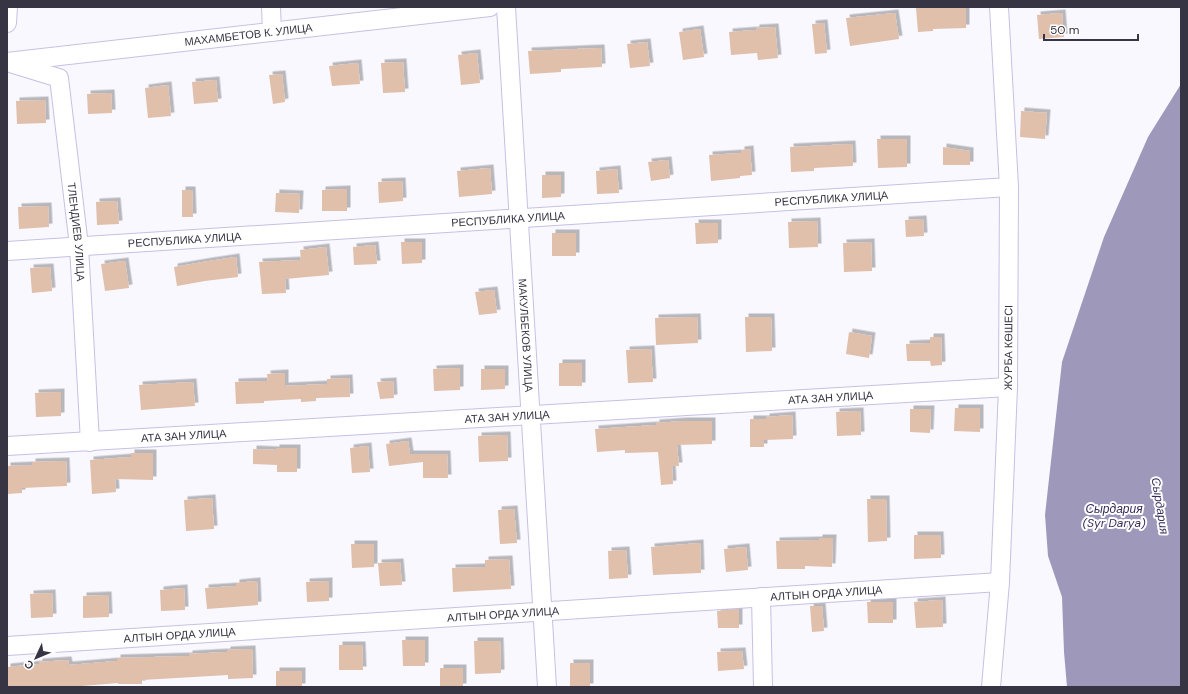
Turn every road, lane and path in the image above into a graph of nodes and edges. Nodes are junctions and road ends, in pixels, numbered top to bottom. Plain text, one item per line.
1 (8, 7) edge
2 (271, 7) edge
3 (506, 7) edge
4 (999, 7) edge
5 (480, 8) edge
6 (7, 23) edge
7 (272, 32) junction
8 (7, 62) edge
9 (1009, 187) junction
10 (518, 218) junction
11 (79, 246) junction
12 (7, 251) edge
13 (1008, 387) junction
14 (530, 416) junction
15 (90, 442) junction
16 (7, 446) edge
17 (1000, 582) junction
18 (761, 597) junction
19 (542, 611) junction
20 (7, 646) edge
21 (547, 687) edge
22 (763, 687) edge
23 (991, 687) edge

1 - 6 street
2 - 7 street
3 - 10 street, МАКУЛБЕКОВ УЛИЦА
4 - 9 street, ЖУРБА КӨШЕСІ
5 - 7 street, МАХАМБЕТОВ К. УЛИЦА
7 - 8 street, МАХАМБЕТОВ К. УЛИЦА
8 - 11 street, ТЛЕНДИЕВ УЛИЦА
9 - 10 street, РЕСПУБЛИКА УЛИЦА
9 - 13 street, ЖУРБА КӨШЕСІ
10 - 11 street, РЕСПУБЛИКА УЛИЦА
10 - 14 street, МАКУЛБЕКОВ УЛИЦА
11 - 12 street, РЕСПУБЛИКА УЛИЦА
11 - 15 street, ТЛЕНДИЕВ УЛИЦА
13 - 14 street, АТА ЗАН УЛИЦА
13 - 17 street, ЖУРБА КӨШЕСІ
14 - 15 street, АТА ЗАН УЛИЦА
14 - 19 street, МАКУЛБЕКОВ УЛИЦА
15 - 16 street, АТА ЗАН УЛИЦА
17 - 18 street, АЛТЫН ОРДА УЛИЦА
17 - 23 street, ЖУРБА КӨШЕСІ
18 - 19 street, АЛТЫН ОРДА УЛИЦА
18 - 22 street
19 - 20 street, АЛТЫН ОРДА УЛИЦА
19 - 21 street, МАКУЛБЕКОВ УЛИЦА

